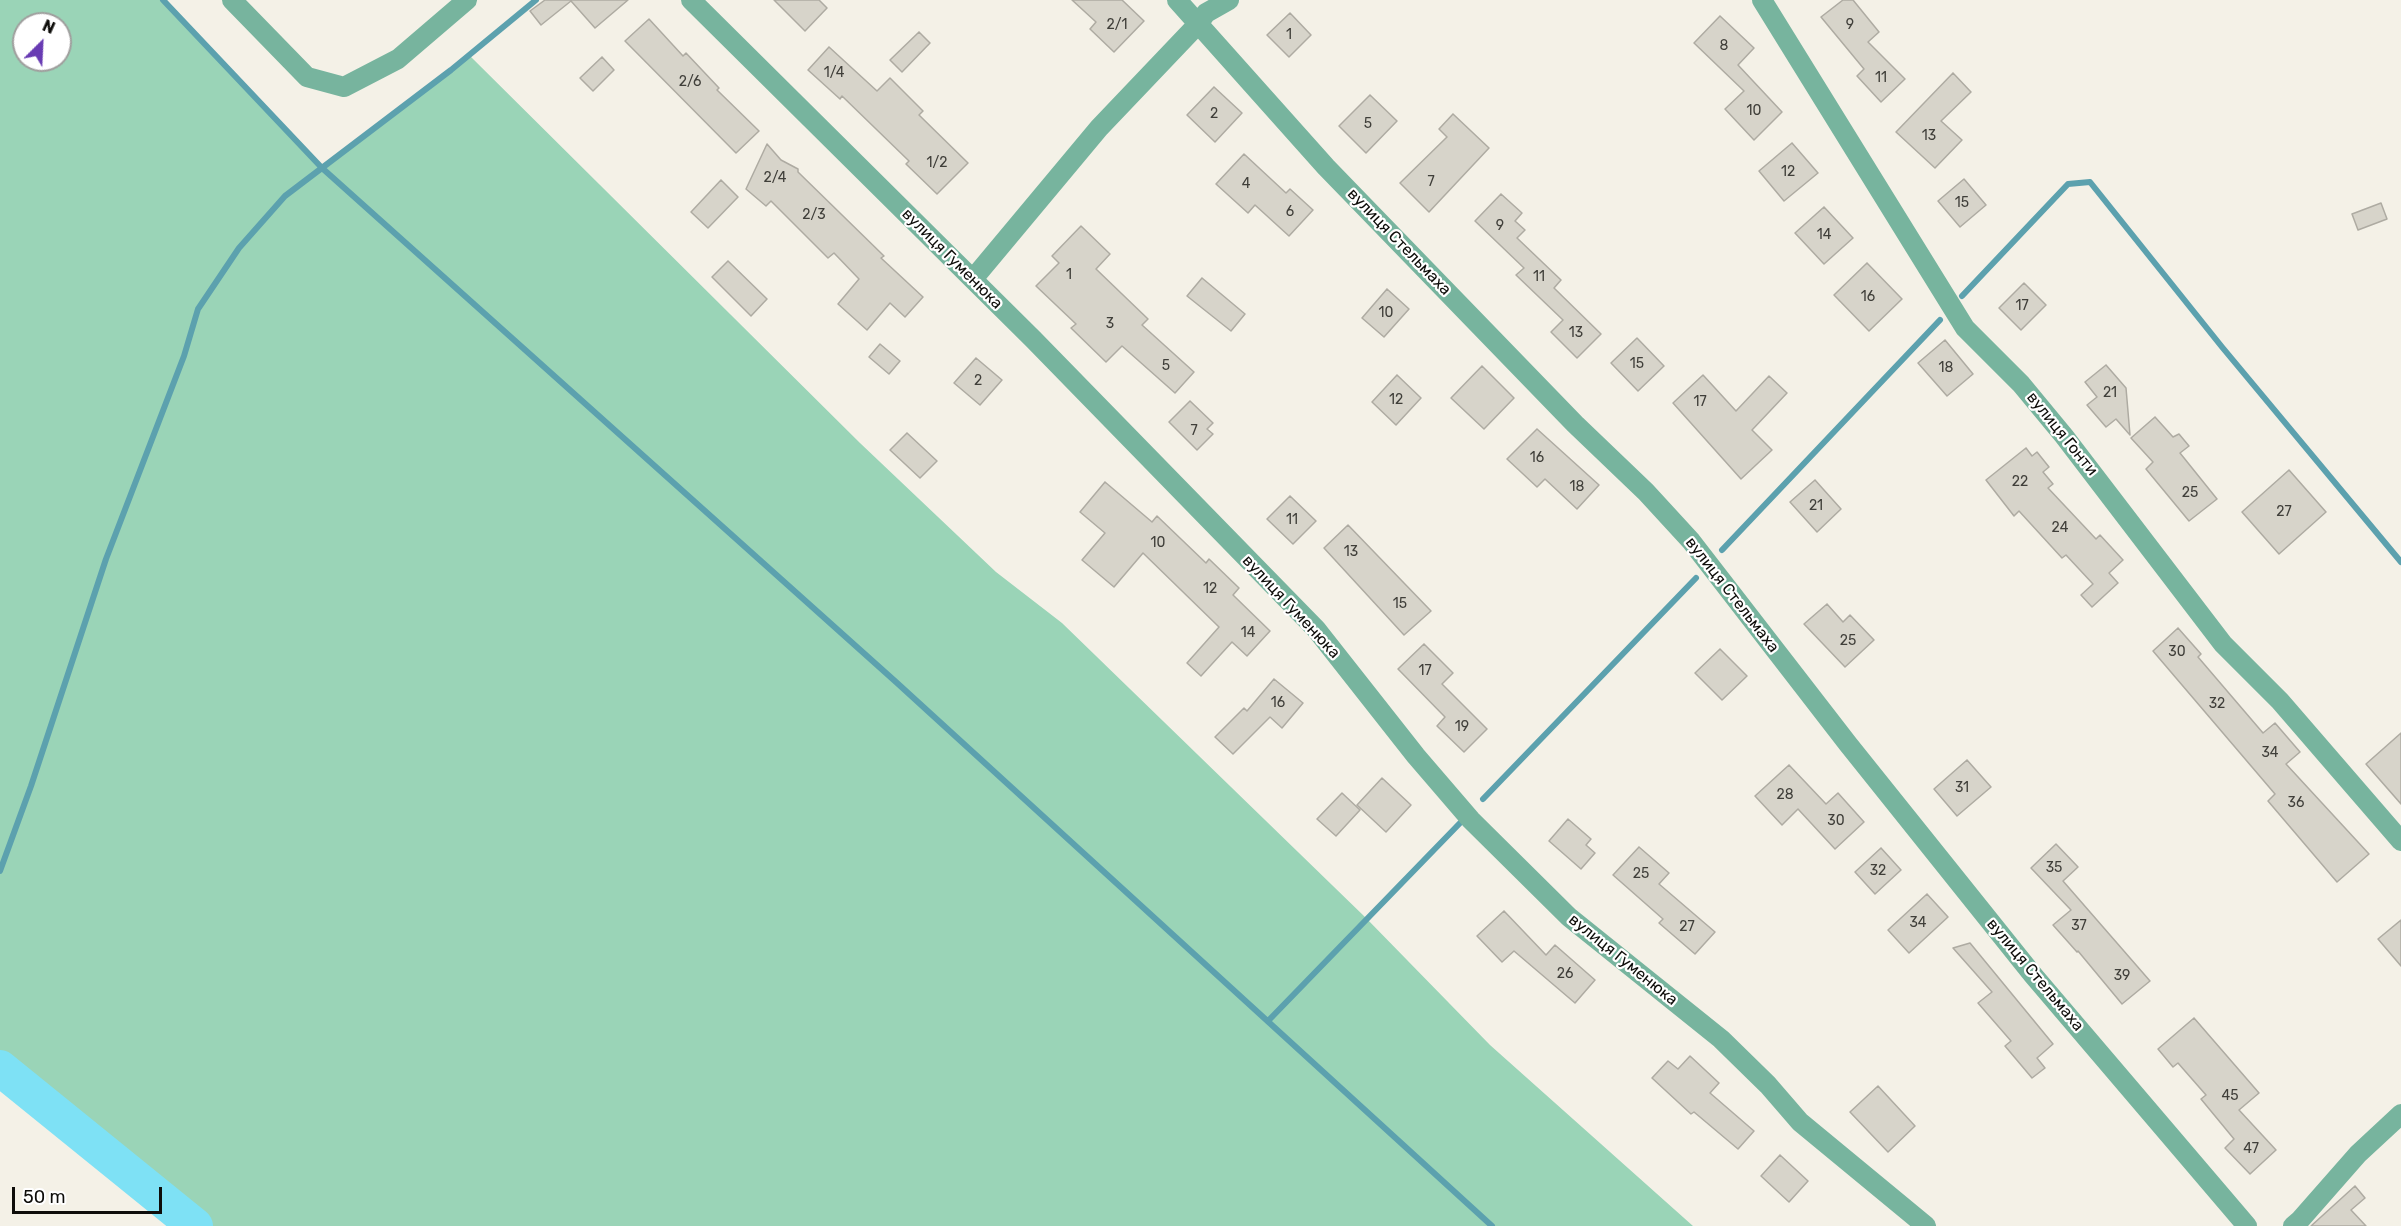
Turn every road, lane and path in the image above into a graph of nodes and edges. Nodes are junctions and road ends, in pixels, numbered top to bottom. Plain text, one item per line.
1 (232, 0) edge
2 (467, 0) edge
3 (692, 0) edge
4 (1177, 0) edge
5 (1229, 0) edge
6 (1762, 0) edge
7 (1199, 23) junction
8 (973, 279) junction
9 (2401, 841) edge
10 (2401, 1114) edge
11 (1926, 1226) edge
12 (2247, 1226) edge
13 (2293, 1226) edge

1 - 2 street
3 - 8 street, вулиця Гуменюка
4 - 7 street, вулиця Стельмаха
5 - 7 street
6 - 9 street, вулиця Гонти
7 - 8 street
7 - 12 street, вулиця Стельмаха
8 - 11 street, вулиця Гуменюка
10 - 13 street

